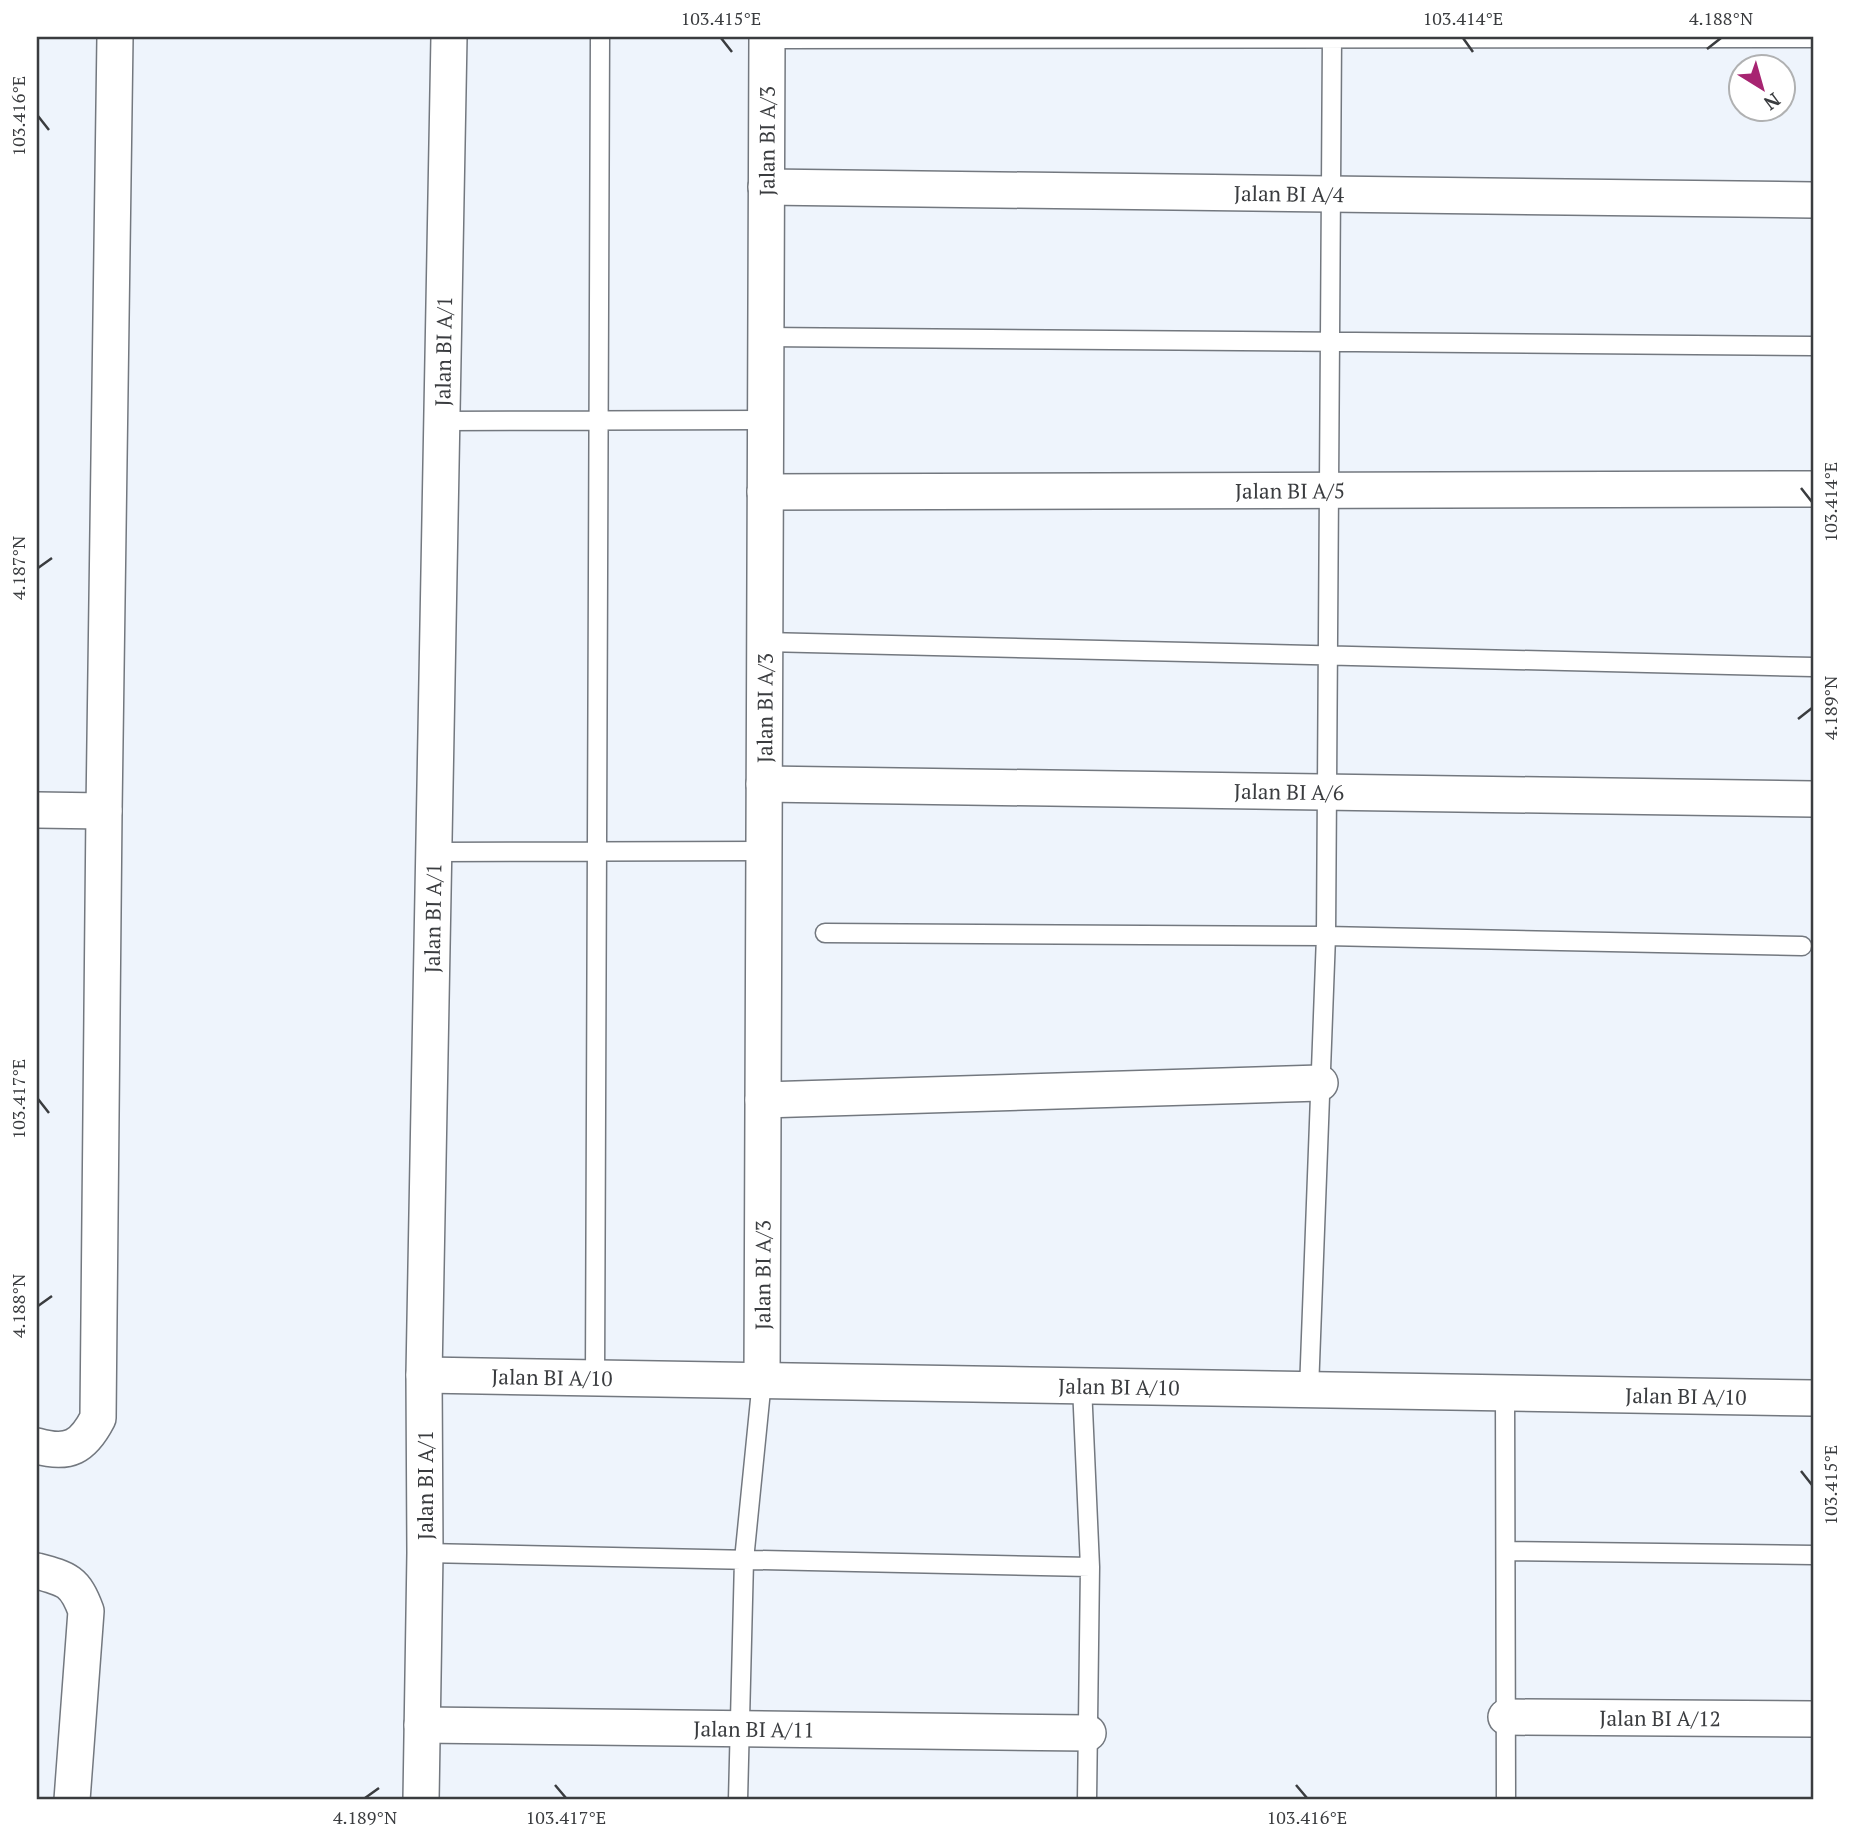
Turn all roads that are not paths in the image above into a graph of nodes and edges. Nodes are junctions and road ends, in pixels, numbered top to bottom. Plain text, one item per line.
1 (115, 37) edge
2 (449, 37) edge
3 (600, 37) edge
4 (1332, 37) edge
5 (767, 38) edge
6 (1813, 38) edge
7 (766, 187) junction
8 (1331, 194) junction
9 (1813, 200) edge
10 (766, 337) junction
11 (1329, 342) junction
12 (1813, 346) edge
13 (443, 421) junction
14 (598, 421) junction
15 (765, 421) junction
16 (1813, 489) edge
17 (1328, 491) junction
18 (765, 492) junction
19 (765, 642) junction
20 (1328, 654) junction
21 (1813, 667) edge
22 (764, 784) junction
23 (1327, 791) junction
24 (1813, 799) edge
25 (37, 810) edge
26 (104, 811) junction
27 (764, 851) junction
28 (435, 852) junction
29 (596, 852) junction
30 (825, 933) dead end
31 (1326, 936) junction
32 (1802, 946) dead end
33 (1320, 1083) junction
34 (763, 1100) junction
35 (424, 1375) junction
36 (595, 1378) junction
37 (762, 1380) junction
38 (1082, 1386) junction
39 (1309, 1390) junction
40 (1505, 1392) junction
41 (1813, 1398) edge
42 (46, 1449) edge
43 (1506, 1551) junction
44 (425, 1553) junction
45 (1813, 1555) edge
46 (744, 1560) junction
47 (1090, 1567) junction
48 (37, 1571) edge
49 (1506, 1717) junction
50 (1813, 1719) edge
51 (422, 1725) junction
52 (740, 1729) junction
53 (1088, 1733) junction
54 (72, 1800) edge
55 (421, 1800) edge
56 (738, 1800) edge
57 (1087, 1800) edge
58 (1506, 1800) edge

1 - 26 street
2 - 13 street, Jalan BI A/1
3 - 14 lane
4 - 5 lane
4 - 6 lane
4 - 8 lane
5 - 7 street, Jalan BI A/3
7 - 8 street, Jalan BI A/4
7 - 10 street, Jalan BI A/3
8 - 9 street, Jalan BI A/4
8 - 11 lane
10 - 11 lane
10 - 15 street, Jalan BI A/3
11 - 12 lane
11 - 17 lane
13 - 14 lane
13 - 28 street, Jalan BI A/1
14 - 15 lane
14 - 29 lane
15 - 18 street, Jalan BI A/3
16 - 17 street, Jalan BI A/5
17 - 18 street, Jalan BI A/5
17 - 20 lane
18 - 19 street, Jalan BI A/3
19 - 20 lane
19 - 22 street, Jalan BI A/3
20 - 21 lane
20 - 23 lane
22 - 23 street, Jalan BI A/6
22 - 27 street, Jalan BI A/3
23 - 24 street, Jalan BI A/6
23 - 31 lane
25 - 26 street
26 - 42 street
27 - 29 lane
27 - 34 street, Jalan BI A/3
28 - 29 lane
28 - 35 street, Jalan BI A/1
29 - 36 lane
30 - 31 lane
31 - 32 lane
31 - 33 lane
33 - 34 street
33 - 39 lane
34 - 37 street, Jalan BI A/3
35 - 36 street, Jalan BI A/10
35 - 44 street, Jalan BI A/1
36 - 37 street, Jalan BI A/10
37 - 38 street, Jalan BI A/10
37 - 46 lane
38 - 39 street, Jalan BI A/10
38 - 47 lane
39 - 40 street, Jalan BI A/10
40 - 41 street, Jalan BI A/10
40 - 43 lane
43 - 45 lane
43 - 49 lane
44 - 46 lane
44 - 51 street, Jalan BI A/1
46 - 47 lane
46 - 52 lane
47 - 53 lane
48 - 54 street
49 - 50 street, Jalan BI A/12
49 - 58 lane
51 - 52 street, Jalan BI A/11
51 - 55 street, Jalan BI A/1
52 - 53 street, Jalan BI A/11
52 - 56 lane
53 - 57 lane

